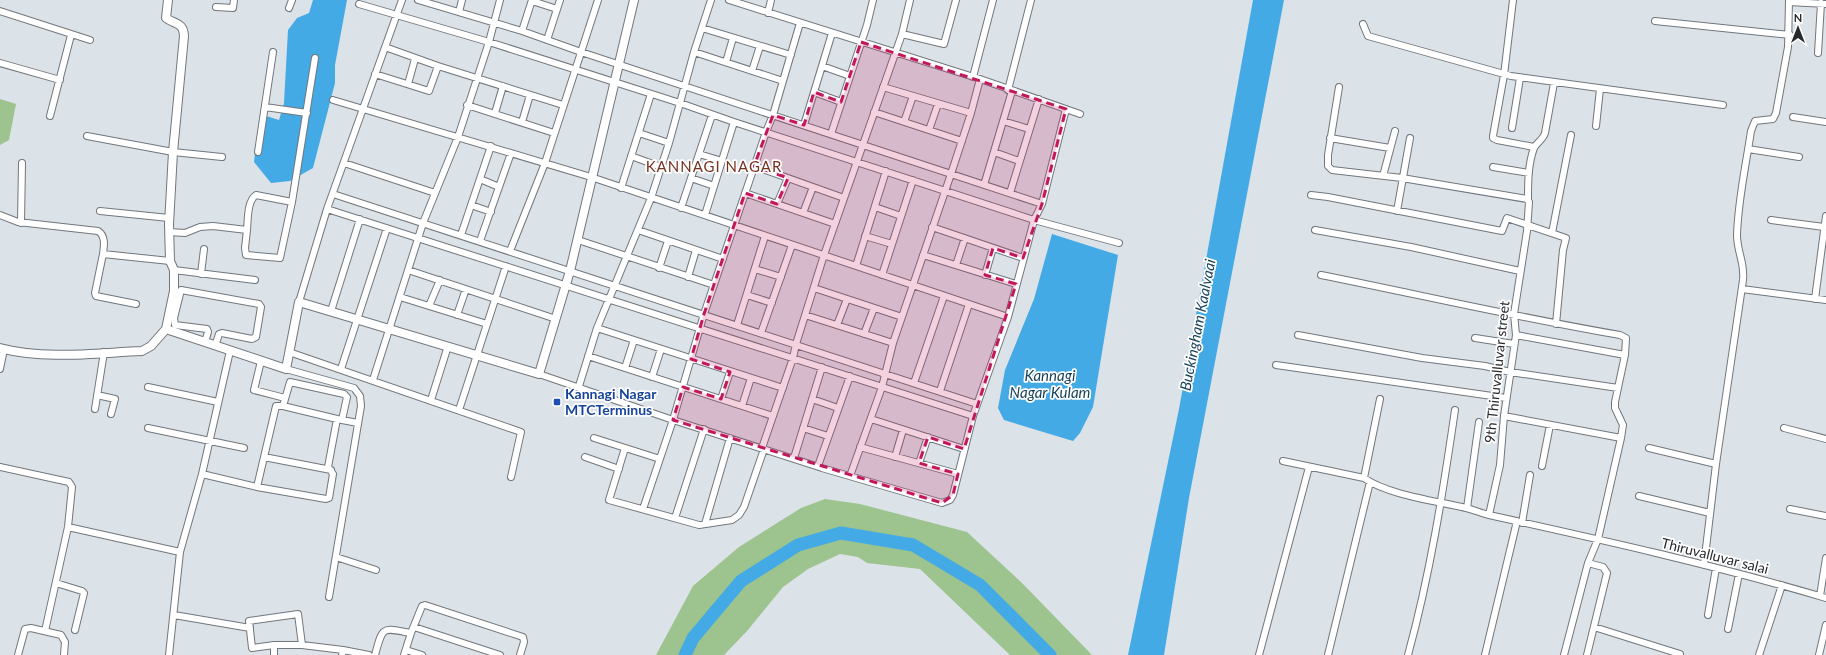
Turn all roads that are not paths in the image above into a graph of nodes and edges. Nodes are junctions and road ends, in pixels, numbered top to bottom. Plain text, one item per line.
1 (168, 0) edge
2 (234, 0) edge
3 (292, 0) edge
4 (402, 0) edge
5 (418, 0) edge
6 (462, 0) edge
7 (500, 0) edge
8 (532, 0) edge
9 (560, 0) edge
10 (598, 0) edge
11 (634, 0) edge
12 (711, 0) edge
13 (729, 0) edge
14 (771, 0) edge
15 (872, 0) edge
16 (910, 0) edge
17 (956, 0) edge
18 (993, 0) edge
19 (1031, 0) edge
20 (1513, 0) edge
21 (1789, 1) edge
22 (435, 2) edge
23 (1824, 3) edge
24 (359, 4) dead end
25 (216, 7) dead end
26 (289, 8) dead end
27 (557, 9) junction
28 (0, 11) edge
29 (459, 12) junction
30 (768, 13) junction
31 (397, 15) junction
32 (1655, 21) dead end
33 (494, 23) junction
34 (800, 23) junction
35 (1363, 24) dead end
36 (702, 28) junction
37 (522, 31) junction
38 (832, 33) junction
39 (902, 34) junction
40 (71, 35) junction
41 (1790, 35) junction
42 (733, 38) junction
43 (90, 40) dead end
44 (547, 40) junction
45 (489, 42) junction
46 (861, 42) junction
47 (760, 46) junction
48 (385, 47) junction
49 (272, 52) dead end
50 (581, 52) junction
51 (694, 52) junction
52 (895, 52) junction
53 (1818, 53) dead end
54 (791, 55) junction
55 (315, 58) dead end
56 (415, 59) junction
57 (726, 62) junction
58 (0, 63) edge
59 (619, 65) junction
60 (438, 66) junction
61 (822, 66) junction
62 (575, 70) junction
63 (752, 71) junction
64 (375, 74) junction
65 (1504, 75) junction
66 (850, 76) junction
67 (973, 77) junction
68 (477, 78) junction
69 (1520, 78) junction
70 (980, 79) junction
71 (60, 80) junction
72 (783, 81) junction
73 (615, 83) junction
74 (1554, 83) junction
75 (408, 84) junction
76 (503, 86) junction
77 (684, 87) junction
78 (883, 87) junction
79 (1339, 87) dead end
80 (1600, 89) junction
81 (1010, 90) junction
82 (814, 92) junction
83 (651, 94) junction
84 (530, 95) junction
85 (913, 96) junction
86 (1039, 99) junction
87 (333, 100) dead end
88 (841, 102) junction
89 (680, 103) junction
90 (938, 104) junction
91 (468, 105) junction
92 (563, 105) junction
93 (1723, 105) dead end
94 (264, 107) junction
95 (362, 109) junction
96 (1066, 109) junction
97 (874, 112) junction
98 (306, 113) junction
99 (495, 114) junction
100 (971, 114) junction
101 (1080, 114) dead end
102 (712, 115) junction
103 (50, 116) dead end
104 (773, 116) junction
105 (1793, 117) dead end
106 (1003, 121) junction
107 (522, 122) junction
108 (734, 122) junction
109 (904, 122) junction
110 (1826, 122) edge
111 (804, 125) junction
112 (1596, 126) dead end
113 (1512, 128) dead end
114 (1029, 129) junction
115 (929, 130) junction
116 (1395, 131) dead end
117 (766, 132) junction
118 (554, 133) junction
119 (639, 133) junction
120 (831, 134) junction
121 (1571, 135) dead end
122 (87, 136) dead end
123 (458, 137) junction
124 (1330, 138) junction
125 (1410, 138) dead end
126 (962, 140) junction
127 (669, 143) junction
128 (863, 145) junction
129 (491, 146) junction
130 (1534, 147) junction
131 (1390, 148) junction
132 (1748, 149) junction
133 (173, 152) junction
134 (258, 152) dead end
135 (994, 152) junction
136 (511, 153) junction
137 (699, 154) junction
138 (631, 156) junction
139 (1799, 157) dead end
140 (222, 158) dead end
141 (1019, 160) junction
142 (722, 161) junction
143 (544, 162) junction
144 (857, 162) junction
145 (22, 163) dead end
146 (344, 163) junction
147 (661, 166) junction
148 (754, 166) junction
149 (1494, 167) dead end
150 (886, 171) junction
151 (1529, 173) junction
152 (951, 174) junction
153 (1383, 176) junction
154 (591, 177) junction
155 (691, 178) junction
156 (788, 178) junction
157 (1402, 178) junction
158 (480, 180) junction
159 (913, 180) junction
160 (984, 185) junction
161 (499, 186) junction
162 (714, 186) junction
163 (813, 186) junction
164 (621, 188) junction
165 (945, 191) junction
166 (435, 193) junction
167 (333, 194) junction
168 (745, 194) junction
169 (1010, 194) junction
170 (1311, 195) dead end
171 (651, 198) junction
172 (844, 198) junction
173 (1528, 200) junction
174 (292, 202) junction
175 (777, 204) junction
176 (1042, 204) junction
177 (471, 205) junction
178 (875, 207) junction
179 (681, 208) junction
180 (327, 209) junction
181 (100, 211) dead end
182 (1397, 211) junction
183 (490, 212) junction
184 (803, 213) junction
185 (0, 215) edge
186 (705, 216) junction
187 (901, 216) junction
188 (1826, 216) edge
189 (169, 218) junction
190 (360, 220) junction
191 (1034, 220) junction
192 (1771, 220) dead end
193 (22, 222) junction
194 (423, 223) junction
195 (835, 224) junction
196 (734, 225) junction
197 (932, 227) junction
198 (1528, 227) junction
199 (1824, 227) junction
200 (387, 228) junction
201 (246, 230) junction
202 (638, 230) junction
203 (1315, 230) dead end
204 (169, 232) junction
205 (1552, 233) junction
206 (461, 235) junction
207 (765, 236) junction
208 (865, 236) junction
209 (418, 238) junction
210 (965, 238) junction
211 (578, 240) junction
212 (668, 240) junction
213 (480, 242) junction
214 (892, 244) junction
215 (1119, 244) dead end
216 (792, 245) junction
217 (993, 248) junction
218 (204, 249) dead end
219 (696, 250) junction
220 (510, 251) junction
221 (103, 254) junction
222 (824, 255) junction
223 (923, 255) junction
224 (627, 257) junction
225 (1023, 258) junction
226 (722, 259) junction
227 (170, 261) junction
228 (956, 265) junction
229 (506, 266) junction
230 (856, 266) junction
231 (659, 268) junction
232 (755, 269) junction
233 (174, 270) junction
234 (408, 270) junction
235 (570, 271) junction
236 (1520, 271) junction
237 (201, 274) junction
238 (882, 275) junction
239 (985, 275) junction
240 (1321, 275) dead end
241 (688, 276) junction
242 (781, 277) junction
243 (255, 280) dead end
244 (440, 280) junction
245 (1016, 284) junction
246 (714, 285) junction
247 (566, 286) junction
248 (615, 286) junction
249 (913, 286) junction
250 (814, 288) junction
251 (466, 289) junction
252 (1742, 289) junction
253 (747, 295) junction
254 (944, 296) junction
255 (400, 297) junction
256 (495, 298) junction
257 (609, 299) junction
258 (846, 299) junction
259 (1815, 299) junction
260 (1826, 300) edge
261 (299, 302) junction
262 (772, 303) junction
263 (136, 304) dead end
264 (969, 304) junction
265 (429, 306) junction
266 (874, 308) junction
267 (331, 311) junction
268 (704, 314) junction
269 (1514, 314) junction
270 (457, 315) junction
271 (806, 315) junction
272 (902, 317) junction
273 (1008, 317) junction
274 (357, 319) junction
275 (556, 319) junction
276 (487, 324) junction
277 (1556, 324) junction
278 (737, 325) junction
279 (837, 325) junction
280 (390, 328) junction
281 (596, 328) junction
282 (700, 328) junction
283 (166, 329) junction
284 (206, 329) junction
285 (222, 333) junction
286 (761, 333) junction
287 (864, 334) junction
288 (1298, 335) dead end
289 (1516, 335) junction
290 (1475, 338) dead end
291 (634, 340) junction
292 (205, 342) junction
293 (893, 343) junction
294 (796, 344) junction
295 (1514, 344) junction
296 (215, 346) junction
297 (448, 346) junction
298 (2, 349) edge
299 (661, 349) junction
300 (230, 351) junction
301 (104, 352) junction
302 (289, 352) junction
303 (476, 355) junction
304 (1625, 355) junction
305 (588, 356) junction
306 (793, 358) junction
307 (691, 359) junction
308 (261, 361) junction
309 (1276, 365) dead end
310 (822, 367) junction
311 (625, 368) junction
312 (0, 369) edge
313 (286, 369) junction
314 (341, 369) junction
315 (730, 372) junction
316 (1510, 372) junction
317 (886, 373) junction
318 (539, 374) junction
319 (850, 376) junction
320 (652, 377) junction
321 (751, 378) junction
322 (373, 380) junction
323 (914, 383) junction
324 (578, 386) junction
325 (148, 387) dead end
326 (683, 387) junction
327 (882, 387) junction
328 (783, 388) junction
329 (1618, 388) junction
330 (940, 391) junction
331 (97, 395) junction
332 (285, 398) junction
333 (1506, 398) junction
334 (721, 399) junction
335 (812, 399) junction
336 (1380, 399) dead end
337 (431, 400) junction
338 (218, 402) junction
339 (978, 404) junction
340 (283, 406) junction
341 (742, 406) junction
342 (838, 408) junction
343 (95, 409) dead end
344 (459, 410) junction
345 (1455, 410) dead end
346 (111, 414) dead end
347 (773, 416) junction
348 (973, 416) junction
349 (1504, 416) junction
350 (340, 419) junction
351 (871, 419) junction
352 (673, 420) junction
353 (1479, 422) dead end
354 (358, 423) junction
355 (1550, 425) junction
356 (148, 428) dead end
357 (803, 428) junction
358 (1784, 428) dead end
359 (704, 429) junction
360 (903, 430) junction
361 (828, 436) junction
362 (928, 437) junction
363 (594, 438) dead end
364 (730, 438) junction
365 (1621, 438) junction
366 (1826, 439) edge
367 (210, 441) junction
368 (860, 447) junction
369 (244, 448) dead end
370 (625, 448) junction
371 (763, 448) junction
372 (1649, 448) dead end
373 (964, 449) junction
374 (264, 457) junction
375 (585, 457) dead end
376 (894, 457) junction
377 (794, 458) junction
378 (660, 459) junction
379 (1283, 461) dead end
380 (919, 463) junction
381 (1716, 464) junction
382 (818, 466) junction
383 (1542, 466) dead end
384 (0, 467) edge
385 (1309, 467) junction
386 (619, 469) junction
387 (331, 470) junction
388 (202, 474) junction
389 (958, 474) junction
390 (1530, 475) dead end
391 (850, 476) junction
392 (511, 477) dead end
393 (1364, 478) junction
394 (1370, 482) junction
395 (257, 487) junction
396 (1639, 496) dead end
397 (1441, 503) junction
398 (1467, 508) junction
399 (643, 509) junction
400 (1790, 509) dead end
401 (1710, 513) junction
402 (1489, 516) junction
403 (1826, 516) edge
404 (675, 518) junction
405 (1519, 522) junction
406 (705, 524) junction
407 (68, 527) junction
408 (1598, 539) junction
409 (180, 552) junction
410 (336, 557) junction
411 (1826, 558) edge
412 (1588, 563) junction
413 (1704, 565) junction
414 (1716, 568) junction
415 (376, 570) dead end
416 (1739, 574) junction
417 (56, 583) junction
418 (1782, 584) junction
419 (329, 596) dead end
420 (1823, 597) edge
421 (174, 615) junction
422 (1708, 615) dead end
423 (1826, 625) edge
424 (1594, 627) junction
425 (250, 628) junction
426 (1728, 629) dead end
427 (75, 630) dead end
428 (412, 630) junction
429 (46, 631) junction
430 (274, 645) junction
431 (302, 645) junction
432 (405, 652) edge
433 (343, 653) edge
434 (1680, 654) dead end
435 (18, 655) edge
436 (64, 655) edge
437 (169, 655) edge
438 (274, 655) edge
439 (369, 655) edge
440 (375, 655) edge
441 (422, 655) edge
442 (500, 655) edge
443 (520, 655) edge
444 (1259, 655) edge
445 (1328, 655) edge
446 (1408, 655) edge
447 (1486, 655) edge
448 (1564, 655) edge
449 (1587, 655) edge
450 (1758, 655) edge
451 (1819, 655) edge

1 - 133 street
2 - 25 street
3 - 26 street
4 - 31 street
5 - 22 street
6 - 29 street
7 - 33 street
8 - 27 street
8 - 37 street
9 - 27 street
10 - 50 street
11 - 59 street
12 - 36 street
13 - 30 street
14 - 30 street
15 - 46 street
16 - 39 street
17 - 39 street
18 - 67 street
19 - 81 street
20 - 65 street
21 - 23 street
21 - 41 street
22 - 29 street
23 - 53 street
24 - 31 street
27 - 44 street
28 - 40 street
29 - 33 street
30 - 34 street
31 - 45 street
31 - 48 street
32 - 41 street
33 - 37 street
33 - 45 street
34 - 38 street
34 - 54 street
35 - 65 street
36 - 42 street
36 - 51 street
37 - 44 street
38 - 46 street
38 - 61 street
39 - 52 street
40 - 43 street
40 - 71 street
41 - 132 street
42 - 47 street
42 - 57 street
44 - 50 street
45 - 62 street
45 - 68 street
46 - 52 street
46 - 66 street
47 - 54 street
47 - 63 street
48 - 56 street
48 - 64 street
49 - 94 street
50 - 59 street
50 - 62 street
51 - 57 street
51 - 77 street
52 - 67 street
52 - 78 street
54 - 72 street
55 - 98 street
56 - 60 street
56 - 75 street
57 - 63 street
58 - 71 street
59 - 73 street
59 - 77 street
60 - 68 street
60 - 75 street
61 - 66 street
61 - 82 street
62 - 73 street
62 - 92 street
63 - 72 street
64 - 75 street
64 - 95 street
65 - 69 street
65 - 130 street
66 - 88 street
67 - 70 street
68 - 76 street
68 - 91 street
69 - 74 street
69 - 113 street
70 - 81 street
70 - 100 street
71 - 103 street
72 - 104 street
73 - 83 street
73 - 154 street
74 - 80 street
74 - 130 street
76 - 84 street
76 - 99 street
77 - 89 street
77 - 104 street
78 - 85 street
78 - 97 street
79 - 124 street
80 - 93 street
80 - 112 street
81 - 86 street
81 - 106 street
82 - 88 street
82 - 111 street
83 - 89 street
83 - 119 street
84 - 92 street
84 - 107 street
85 - 90 street
85 - 109 street
86 - 96 street
86 - 114 street
87 - 95 street
88 - 120 street
89 - 102 street
89 - 127 street
90 - 100 street
90 - 115 street
91 - 99 street
91 - 123 street
92 - 118 street
94 - 98 street
94 - 134 street
95 - 123 street
95 - 146 street
96 - 101 street
96 - 176 street
97 - 109 street
97 - 128 street
98 - 174 street
99 - 107 street
100 - 126 street
102 - 108 street
102 - 137 street
104 - 111 street
104 - 117 street
105 - 110 street
106 - 114 street
106 - 135 street
107 - 118 street
108 - 117 street
108 - 142 street
109 - 115 street
111 - 120 street
114 - 141 street
115 - 126 street
116 - 131 street
117 - 144 street
117 - 148 street
118 - 143 street
119 - 127 street
119 - 138 street
120 - 128 street
121 - 205 street
122 - 133 street
123 - 129 street
123 - 166 street
124 - 131 street
124 - 153 street
125 - 157 street
126 - 152 street
127 - 147 street
128 - 144 street
128 - 152 street
129 - 136 street
129 - 158 street
130 - 151 street, 9th Thiruvalluvar street
131 - 153 street
132 - 139 street
132 - 252 street
133 - 140 street
133 - 189 street
135 - 141 street
135 - 160 street
136 - 143 street
136 - 161 street
137 - 142 street
137 - 155 street
138 - 147 street
138 - 164 street
141 - 169 street
142 - 162 street
143 - 154 street
143 - 220 street
144 - 150 street
144 - 172 street
145 - 193 street
146 - 166 street
146 - 167 street
147 - 171 street
148 - 156 street
148 - 168 street
149 - 151 street
150 - 159 street
150 - 178 street
151 - 173 street, 9th Thiruvalluvar street
152 - 160 street
152 - 165 street
153 - 157 street
154 - 164 street
154 - 211 street
155 - 162 street
155 - 179 street
156 - 163 street
156 - 175 street
157 - 173 street
157 - 182 street
158 - 161 street
158 - 177 street
159 - 165 street
159 - 187 street
160 - 169 street
161 - 183 street
162 - 186 street
163 - 172 street
163 - 184 street
164 - 171 street
165 - 191 street
165 - 197 street
166 - 194 street
167 - 180 street
167 - 194 street
168 - 175 street
168 - 196 street
169 - 176 street
170 - 182 street
171 - 179 street
171 - 202 street
172 - 195 street
173 - 198 street, 9th Thiruvalluvar street
174 - 201 street
174 - 201 street
175 - 184 street
176 - 191 street
177 - 183 street
177 - 206 street
178 - 187 street
178 - 208 street
179 - 186 street
180 - 190 street
180 - 261 street
181 - 189 street
182 - 198 street
183 - 213 street
184 - 195 street
185 - 193 street
186 - 196 street
187 - 214 street
188 - 199 street
189 - 204 street
190 - 200 street
190 - 267 street
191 - 215 street
191 - 225 street
192 - 199 street
193 - 221 street
194 - 206 street
194 - 209 street
195 - 222 street
196 - 207 street
196 - 226 street
197 - 210 street
197 - 223 street
198 - 205 street
198 - 236 street, 9th Thiruvalluvar street
199 - 259 street
200 - 209 street
200 - 274 street
201 - 204 street
202 - 212 street
202 - 224 street
203 - 236 street
204 - 227 street
205 - 277 street
206 - 213 street
207 - 216 street
207 - 232 street
208 - 214 street
208 - 230 street
209 - 229 street
209 - 234 street
210 - 217 street
210 - 228 street
211 - 224 street
211 - 235 street
212 - 219 street
212 - 231 street
213 - 220 street
214 - 238 street
216 - 222 street
216 - 242 street
217 - 225 street
217 - 239 street
218 - 237 street
219 - 226 street
219 - 241 street
220 - 235 street
221 - 227 street
221 - 263 street
222 - 230 street
222 - 250 street
223 - 228 street
223 - 249 street
224 - 231 street
224 - 248 street
225 - 245 street
226 - 246 street
227 - 233 street
228 - 239 street
229 - 247 street
229 - 256 street
230 - 238 street
231 - 241 street
232 - 242 street
232 - 253 street
233 - 237 street
233 - 283 street
234 - 244 street
234 - 255 street
235 - 247 street
235 - 248 street
236 - 269 street, 9th Thiruvalluvar street
237 - 243 street
238 - 249 street
239 - 245 street
240 - 269 street
241 - 246 street
242 - 262 street
244 - 251 street
244 - 265 street
245 - 273 street
246 - 268 street
247 - 257 street
247 - 275 street
248 - 257 street
248 - 268 street
249 - 254 street
249 - 272 street
250 - 258 street
250 - 271 street
251 - 256 street
251 - 270 street
252 - 259 street
252 - 381 street
253 - 262 street
253 - 278 street
254 - 264 street
254 - 323 street
255 - 265 street
255 - 280 street
256 - 275 street
256 - 276 street
257 - 281 street
257 - 282 street
258 - 266 street
258 - 279 street
259 - 260 street
261 - 267 street
261 - 302 street
262 - 286 street
264 - 273 street
264 - 330 street
265 - 270 street
266 - 272 street
266 - 287 street
267 - 274 street
268 - 278 street
268 - 282 street
269 - 277 street
269 - 289 street, 9th Thiruvalluvar street
270 - 276 street
271 - 279 street
271 - 294 street
272 - 293 street
273 - 339 street
274 - 280 street
274 - 314 street
275 - 318 street
276 - 303 street
277 - 304 street
278 - 286 street
279 - 287 street
280 - 297 street
280 - 322 street
281 - 291 street
281 - 305 street
282 - 306 street
282 - 307 street
283 - 292 street
283 - 301 street
284 - 285 street
284 - 285 street
284 - 292 street
285 - 296 street
286 - 294 street
287 - 293 street
288 - 316 street
289 - 295 street, 9th Thiruvalluvar street
289 - 304 street
290 - 295 street
291 - 299 street
291 - 311 street
292 - 296 street
293 - 317 street
294 - 306 street
294 - 317 street
295 - 316 street, 9th Thiruvalluvar street
296 - 300 street
297 - 303 street
297 - 337 street
298 - 301 street
298 - 312 street
299 - 307 street
299 - 320 street
300 - 308 street
300 - 338 street
301 - 331 street
302 - 313 street
302 - 314 street
303 - 318 street
303 - 344 street
304 - 329 street
305 - 311 street
305 - 324 street
306 - 310 street
306 - 328 street
307 - 315 street
307 - 326 street
308 - 313 street
308 - 332 street
309 - 333 street
310 - 319 street
310 - 335 street
311 - 320 street
313 - 354 street
314 - 322 street
315 - 321 street
315 - 334 street
316 - 329 street
316 - 333 street, 9th Thiruvalluvar street
317 - 323 street
317 - 327 street
318 - 324 street
319 - 327 street
319 - 342 street
320 - 326 street
321 - 328 street
321 - 341 street
322 - 337 street
323 - 330 street
324 - 352 street
325 - 338 street
326 - 334 street
326 - 352 street
327 - 348 street
327 - 351 street
328 - 347 street
329 - 365 street
330 - 339 street
331 - 343 street
331 - 346 street
332 - 340 street
332 - 350 street
333 - 349 street, 9th Thiruvalluvar street
334 - 341 street
335 - 342 street
335 - 357 street
336 - 393 street
337 - 344 street
338 - 367 street
339 - 348 street
340 - 350 street
340 - 374 street
341 - 347 street
342 - 361 street
344 - 392 street
345 - 397 street
347 - 371 street
348 - 373 street
349 - 355 street
349 - 402 street, 9th Thiruvalluvar street
350 - 354 street
350 - 387 street
351 - 360 street
351 - 368 street
352 - 359 street
352 - 378 street
353 - 398 street
354 - 410 street
355 - 365 street
355 - 383 street
356 - 367 street
357 - 361 street
357 - 377 street
358 - 366 street
359 - 364 street
359 - 404 street
360 - 362 street
360 - 376 street
361 - 382 street
362 - 373 street
362 - 380 street
363 - 370 street
364 - 371 street
364 - 406 street
365 - 408 street
367 - 369 street
367 - 388 street
368 - 376 street
368 - 391 street
370 - 378 street
370 - 386 street
371 - 377 street
371 - 406 street
372 - 381 street
373 - 389 street
374 - 387 street
374 - 395 street
375 - 386 street
376 - 380 street
377 - 382 street
378 - 399 street
379 - 385 street
380 - 389 street
381 - 401 street
382 - 391 street
384 - 407 street
385 - 393 street
385 - 444 street
386 - 399 street
387 - 395 street
388 - 395 street
388 - 409 street
389 - 391 street
390 - 405 street
393 - 394 street, Thiruvalluvar salai
394 - 397 street, Thiruvalluvar salai
394 - 445 street
396 - 401 street
397 - 398 street, Thiruvalluvar salai
397 - 446 street
398 - 402 street, Thiruvalluvar salai
399 - 404 street
400 - 403 street
401 - 413 street
402 - 405 street, Thiruvalluvar salai
404 - 406 street
405 - 408 street, Thiruvalluvar salai
405 - 447 street
407 - 409 street
407 - 417 street
408 - 412 street
408 - 413 street, Thiruvalluvar salai
409 - 421 street
410 - 415 street
410 - 419 street
411 - 420 street
412 - 424 street
412 - 448 street
413 - 414 street, Thiruvalluvar salai
414 - 416 street, Thiruvalluvar salai
414 - 422 street
416 - 418 street, Thiruvalluvar salai
416 - 426 street
417 - 427 street
417 - 429 street
418 - 420 street, Thiruvalluvar salai
418 - 450 street
421 - 425 street
421 - 437 street
423 - 451 street
424 - 434 street
424 - 449 street
425 - 430 street
425 - 431 street
428 - 432 street
428 - 440 street
428 - 442 street
428 - 443 street
429 - 435 street
429 - 436 street
430 - 431 street
430 - 438 street
431 - 433 street
432 - 441 street
433 - 439 street

